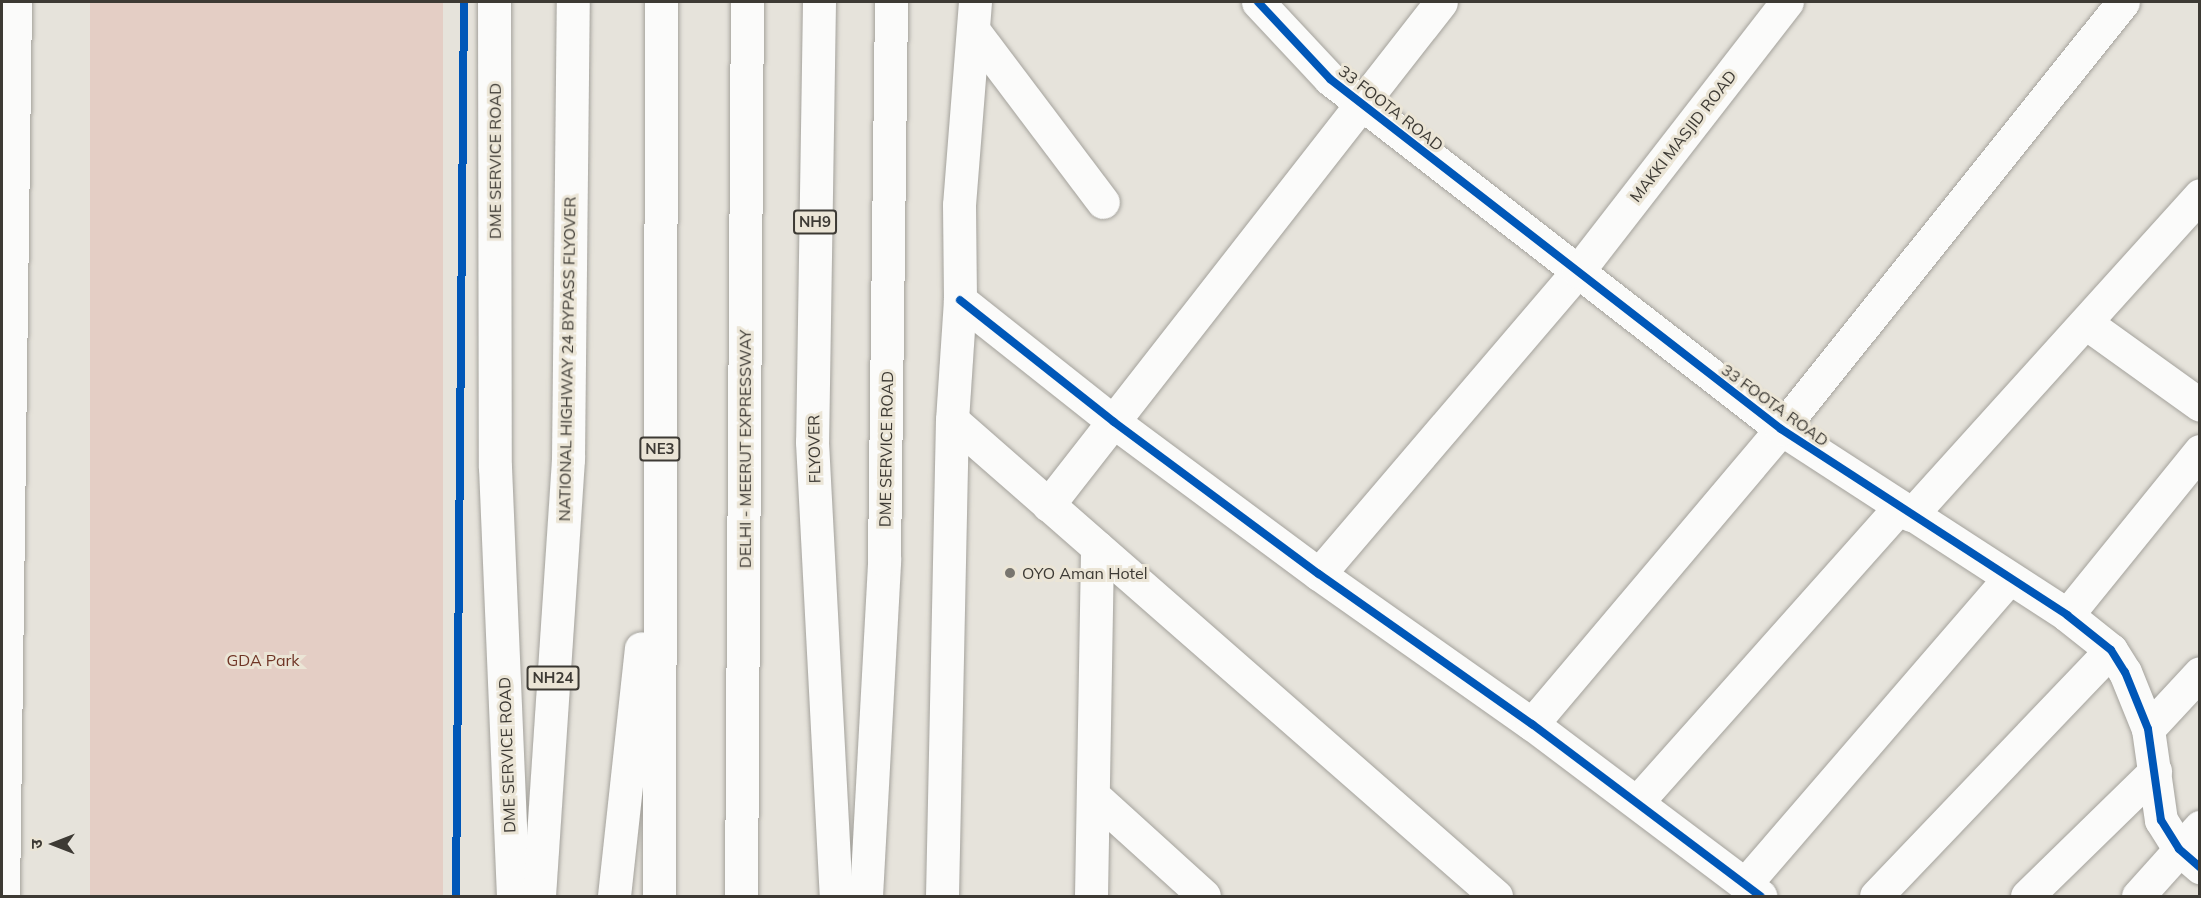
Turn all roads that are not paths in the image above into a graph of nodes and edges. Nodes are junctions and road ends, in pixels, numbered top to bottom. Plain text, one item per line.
1 (15, 2) edge
2 (495, 2) edge
3 (573, 2) edge
4 (661, 2) edge
5 (747, 2) edge
6 (819, 2) edge
7 (891, 2) edge
8 (1258, 2) edge
9 (1441, 2) edge
10 (1787, 2) edge
11 (2123, 2) edge
12 (974, 16) edge
13 (1363, 105) junction
14 (2199, 195) edge
15 (1103, 202) dead end
16 (1578, 270) junction
17 (960, 300) junction
18 (2086, 323) junction
19 (2199, 405) edge
20 (952, 420) junction
21 (1114, 422) junction
22 (1781, 429) junction
23 (2199, 451) edge
24 (660, 471) junction
25 (1048, 505) junction
26 (1905, 512) junction
27 (1097, 547) junction
28 (1319, 574) junction
29 (2008, 579) junction
30 (2067, 615) junction
31 (2111, 650) junction
32 (2199, 673) edge
33 (1532, 724) junction
34 (2148, 729) junction
35 (743, 764) junction
36 (2155, 771) junction
37 (1095, 797) junction
38 (1637, 802) junction
39 (2193, 848) edge
40 (1753, 890) edge
41 (3, 897) edge
42 (513, 897) edge
43 (539, 897) edge
44 (614, 897) edge
45 (659, 897) edge
46 (741, 897) edge
47 (755, 897) edge
48 (837, 897) edge
49 (866, 897) edge
50 (942, 897) edge
51 (1090, 897) edge
52 (1204, 897) edge
53 (1496, 897) edge
54 (1876, 897) edge
55 (2027, 897) edge
56 (2138, 897) edge

1 - 41 main road
2 - 42 main road, DME SERVICE ROAD
3 - 43 main road, NATIONAL HIGHWAY 24 BYPASS FLYOVER / NH24
4 - 24 main road, NE3
5 - 35 main road, DELHI - MEERUT EXPRESSWAY
6 - 48 main road, FLYOVER / NH9
7 - 49 main road, DME SERVICE ROAD
8 - 13 main road, 33 FOOTA ROAD
9 - 13 main road
10 - 16 main road, MAKKI MASJID ROAD
11 - 22 main road
12 - 15 main road
12 - 17 main road
13 - 16 main road, 33 FOOTA ROAD
13 - 21 main road
14 - 18 main road
16 - 22 main road, 33 FOOTA ROAD
16 - 28 main road, MAKKI MASJID ROAD
17 - 20 main road
17 - 21 main road
18 - 19 main road
18 - 26 main road
20 - 25 main road
20 - 50 main road
21 - 25 main road
21 - 28 main road
22 - 26 main road, 33 FOOTA ROAD
22 - 33 main road
23 - 30 main road
24 - 44 main road
24 - 45 main road, NE3
25 - 27 main road
26 - 29 main road, 33 FOOTA ROAD
26 - 38 main road
27 - 37 main road
27 - 53 main road
28 - 33 main road
29 - 30 main road, 33 FOOTA ROAD
29 - 40 main road
30 - 31 main road, 33 FOOTA ROAD
31 - 34 main road, 33 FOOTA ROAD
31 - 54 main road
32 - 34 main road
33 - 38 main road
34 - 36 main road, 33 FOOTA ROAD
35 - 46 main road, DELHI - MEERUT EXPRESSWAY
35 - 47 main road
36 - 39 main road, 33 FOOTA ROAD
36 - 55 main road
37 - 51 main road
37 - 52 main road
38 - 40 main road
39 - 56 main road

